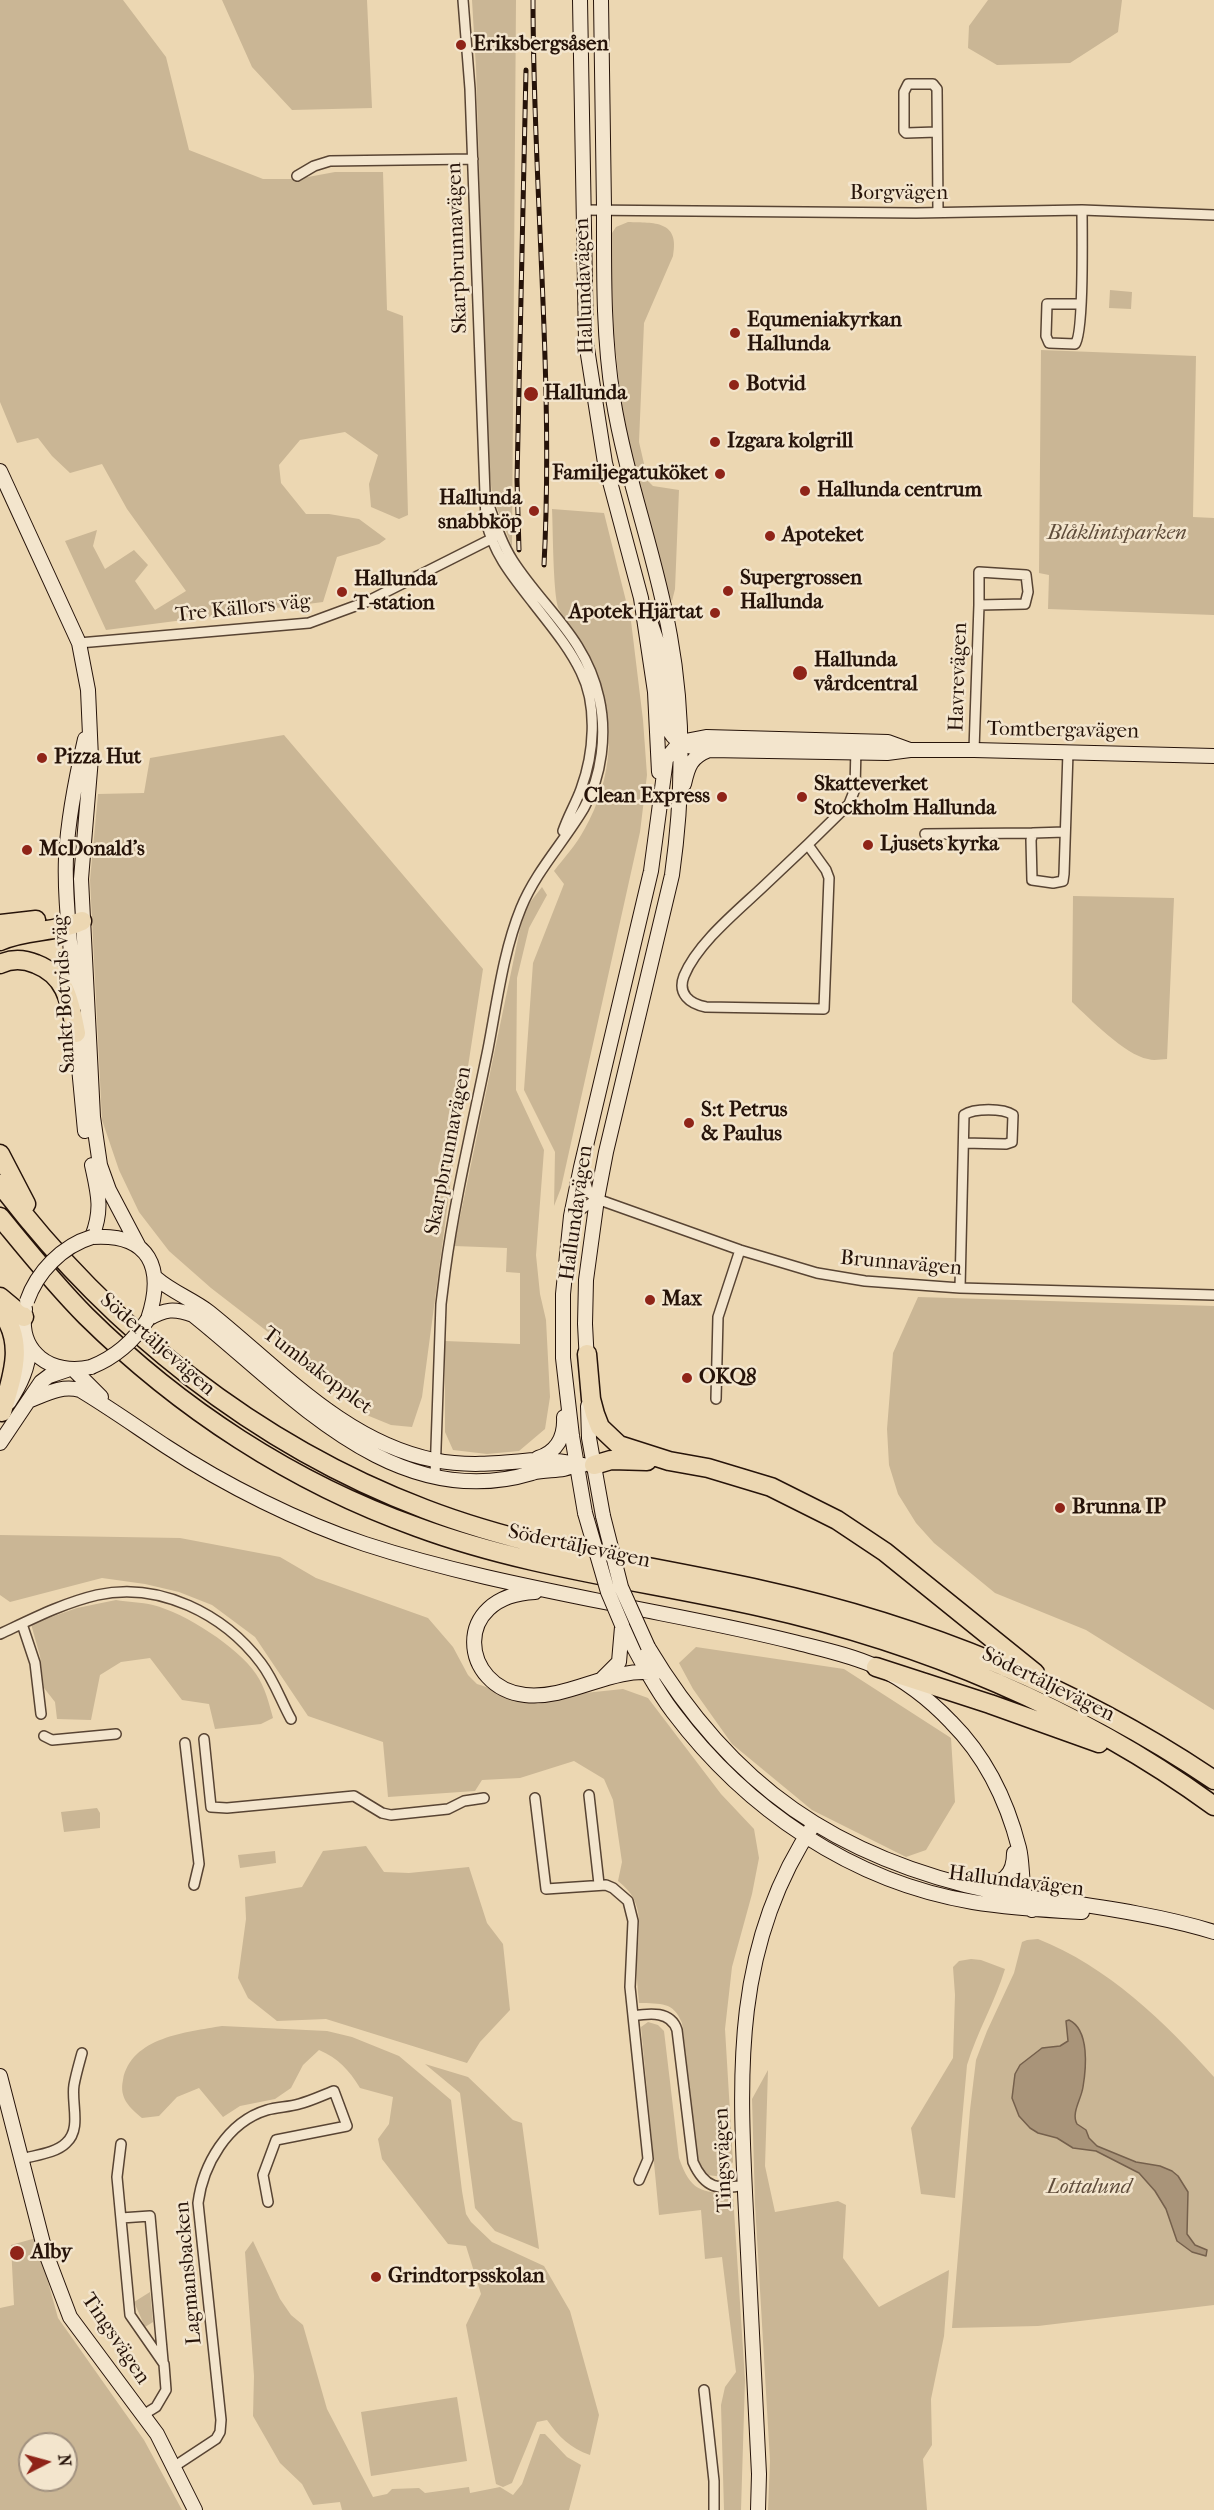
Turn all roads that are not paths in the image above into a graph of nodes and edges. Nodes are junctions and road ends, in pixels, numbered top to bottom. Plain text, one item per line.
1 (464, 0) edge
2 (580, 0) edge
3 (601, 0) edge
4 (937, 132) junction
5 (473, 159) junction
6 (297, 176) dead end
7 (583, 210) junction
8 (604, 210) junction
9 (1082, 210) junction
10 (938, 212) junction
11 (1214, 215) edge
12 (1080, 304) junction
13 (0, 471) edge
14 (485, 494) junction
15 (500, 535) junction
16 (490, 539) junction
17 (641, 598) junction
18 (979, 605) junction
19 (79, 643) junction
20 (678, 686) junction
21 (680, 742) junction
22 (707, 744) junction
23 (856, 747) junction
24 (974, 750) junction
25 (1068, 752) junction
26 (1214, 756) edge
27 (660, 798) junction
28 (1065, 832) junction
29 (1033, 833) junction
30 (925, 834) dead end
31 (677, 836) junction
32 (808, 845) junction
33 (556, 847) junction
34 (73, 921) junction
35 (0, 924) edge
36 (0, 941) edge
37 (0, 964) edge
38 (76, 1033) junction
39 (964, 1143) junction
40 (0, 1154) edge
41 (581, 1167) junction
42 (0, 1184) edge
43 (597, 1199) junction
44 (571, 1216) junction
45 (0, 1217) edge
46 (92, 1237) junction
47 (46, 1240) junction
48 (139, 1247) junction
49 (740, 1250) junction
50 (156, 1278) junction
51 (960, 1288) junction
52 (1214, 1295) edge
53 (0, 1297) edge
54 (158, 1305) junction
55 (25, 1309) junction
56 (0, 1310) edge
57 (30, 1346) junction
58 (587, 1354) junction
59 (563, 1361) junction
60 (71, 1370) junction
61 (716, 1399) dead end
62 (28, 1401) junction
63 (1, 1413) edge
64 (117, 1413) junction
65 (0, 1443) edge
66 (533, 1460) junction
67 (437, 1461) junction
68 (669, 1461) junction
69 (585, 1465) junction
70 (435, 1476) junction
71 (517, 1478) junction
72 (581, 1493) junction
73 (552, 1592) junction
74 (22, 1624) junction
75 (622, 1625) junction
76 (0, 1634) edge
77 (876, 1667) junction
78 (648, 1672) junction
79 (600, 1680) junction
80 (670, 1682) junction
81 (1052, 1688) junction
82 (41, 1714) dead end
83 (291, 1719) dead end
84 (116, 1734) dead end
85 (44, 1736) dead end
86 (204, 1739) dead end
87 (185, 1743) dead end
88 (1148, 1763) junction
89 (1214, 1780) edge
90 (589, 1795) dead end
91 (484, 1798) dead end
92 (535, 1798) dead end
93 (1214, 1806) edge
94 (814, 1824) junction
95 (1012, 1824) junction
96 (805, 1838) junction
97 (599, 1884) junction
98 (964, 1884) junction
99 (194, 1885) dead end
100 (1029, 1903) junction
101 (1214, 1932) edge
102 (633, 2016) junction
103 (82, 2054) dead end
104 (0, 2076) edge
105 (121, 2144) dead end
106 (22, 2159) junction
107 (639, 2180) dead end
108 (745, 2186) junction
109 (268, 2202) dead end
110 (121, 2218) junction
111 (164, 2364) junction
112 (704, 2390) dead end
113 (143, 2415) junction
114 (175, 2466) junction
115 (195, 2510) edge
116 (714, 2510) edge
117 (759, 2510) edge

1 - 5 street, Skarpbrunnavägen
2 - 7 main road, Hallundavägen
3 - 8 main road, Hallundavägen
4 - 4 street
4 - 10 street
5 - 6 street
5 - 14 street, Skarpbrunnavägen
7 - 8 street, Borgvägen
7 - 17 main road, Hallundavägen
8 - 10 street, Borgvägen
8 - 20 main road, Hallundavägen
9 - 10 street, Borgvägen
9 - 11 street, Borgvägen
9 - 12 street
12 - 12 street
13 - 19 main road, Sankt Botvids väg
14 - 15 street, Skarpbrunnavägen
14 - 16 street, Skarpbrunnavägen
15 - 16 street, Tre Källors väg
15 - 33 street, Skarpbrunnavägen
16 - 19 street, Tre Källors väg
16 - 33 street, Skarpbrunnavägen
17 - 21 main road, Hallundavägen
17 - 27 main road, Hallundavägen
18 - 18 street, Havrevägen
18 - 24 street, Havrevägen
19 - 34 main road, Sankt Botvids väg
20 - 21 main road, Hallundavägen
20 - 22 main road
21 - 22 main road, Tomtbergavägen
21 - 27 main road, Hallundavägen
21 - 31 main road, Hallundavägen
22 - 23 main road, Tomtbergavägen
22 - 31 main road
23 - 24 main road, Tomtbergavägen
23 - 32 street
24 - 25 main road, Tomtbergavägen
25 - 26 main road, Tomtbergavägen
25 - 28 street
27 - 41 main road, Hallundavägen
28 - 29 street
28 - 29 street
29 - 30 street
31 - 43 main road, Hallundavägen
32 - 32 street
33 - 67 street, Skarpbrunnavägen
34 - 35 highway
34 - 36 highway
34 - 38 main road, Sankt Botvids väg
34 - 48 main road, Sankt Botvids väg
37 - 38 highway
38 - 46 main road, Sankt Botvids väg
39 - 39 street
39 - 51 street
40 - 47 highway
41 - 43 street
41 - 44 main road, Hallundavägen
42 - 47 highway
43 - 44 street
43 - 49 street, Brunnavägen
43 - 58 main road, Hallundavägen
44 - 59 main road, Hallundavägen
45 - 88 highway, Södertäljevägen
46 - 48 main road
46 - 55 main road, bridge
47 - 81 highway
48 - 50 main road
49 - 51 street, Brunnavägen
49 - 61 street
50 - 54 main road
50 - 67 main road, Tumbakopplet
51 - 52 street, Brunnavägen
53 - 55 highway
54 - 60 main road, bridge
54 - 70 main road, Tumbakopplet
55 - 57 main road
56 - 63 highway
57 - 60 main road
57 - 63 main road
58 - 68 highway
58 - 69 main road, Hallundavägen
59 - 66 main road
59 - 69 main road, Hallundavägen
60 - 62 main road
60 - 64 main road
62 - 64 main road
62 - 65 main road
64 - 73 main road
66 - 67 main road, Tumbakopplet
66 - 69 main road, Tumbakopplet
67 - 70 street, Skarpbrunnavägen
68 - 69 highway
68 - 81 highway
69 - 71 main road, Tumbakopplet
69 - 72 main road, Hallundavägen
69 - 80 main road, Hallundavägen, bridge
70 - 71 main road, Tumbakopplet
71 - 72 main road, Tumbakopplet
72 - 75 main road, Hallundavägen, bridge
73 - 77 main road
73 - 79 main road
74 - 76 street
74 - 82 street
74 - 83 street
75 - 78 main road, Hallundavägen
75 - 79 main road
77 - 88 highway
77 - 95 main road
78 - 79 main road
78 - 80 main road
78 - 96 main road, Hallundavägen
80 - 94 main road, Hallundavägen
81 - 89 highway, Södertäljevägen
84 - 85 street
86 - 91 street
87 - 99 street
88 - 93 highway, Södertäljevägen
90 - 97 street
92 - 97 street
94 - 96 main road, Tingsvägen
94 - 98 main road, Hallundavägen
95 - 98 main road
95 - 100 main road
96 - 100 main road, Hallundavägen
96 - 108 main road, Tingsvägen
97 - 102 street
98 - 100 main road, Hallundavägen
100 - 101 main road, Hallundavägen
102 - 107 street
102 - 108 street
103 - 106 street
104 - 106 main road, Tingsvägen
105 - 110 street
106 - 113 main road, Tingsvägen
108 - 117 main road, Tingsvägen
109 - 114 street, Lagmansbacken
110 - 111 street
110 - 111 street
111 - 113 street
112 - 116 street
113 - 114 main road, Tingsvägen
114 - 115 main road, Tingsvägen

